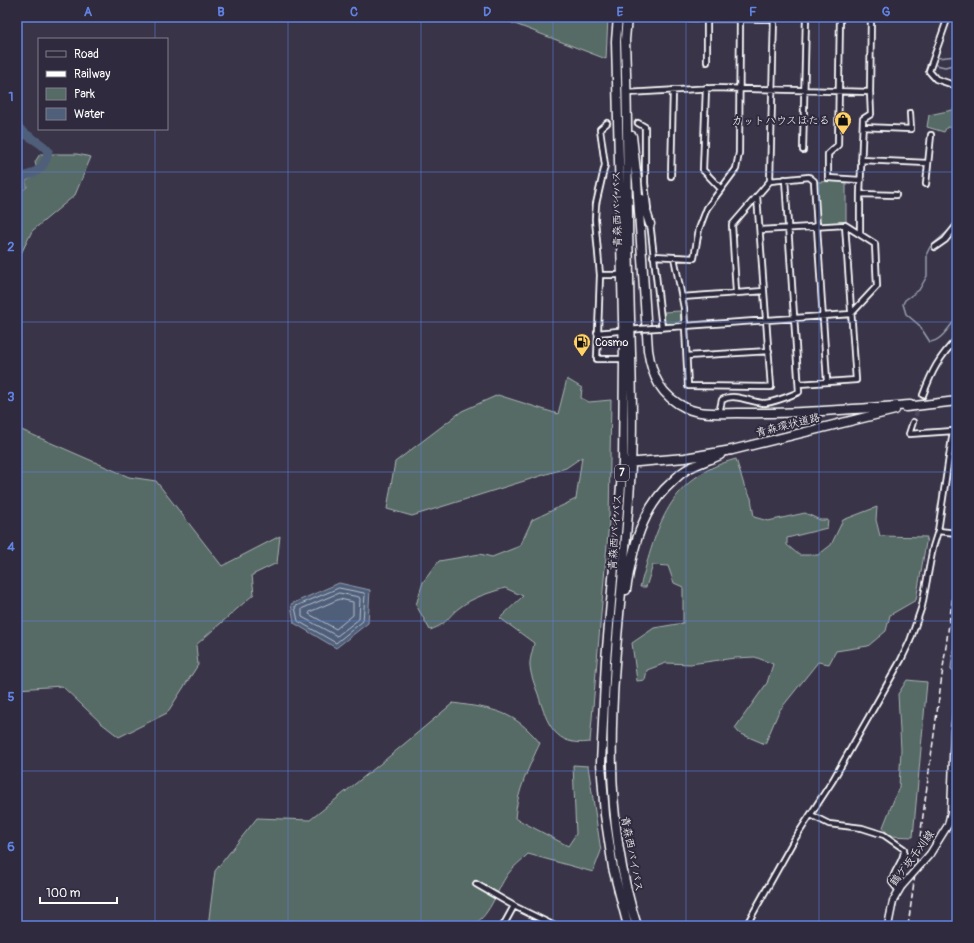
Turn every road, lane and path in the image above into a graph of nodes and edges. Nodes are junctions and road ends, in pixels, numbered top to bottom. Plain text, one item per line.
1 (618, 17) edge
2 (627, 17) edge
3 (806, 17) edge
4 (840, 17) edge
5 (871, 17) edge
6 (948, 17) edge
7 (690, 18) edge
8 (707, 18) junction
9 (740, 18) edge
10 (774, 18) edge
11 (707, 62) dead end
12 (957, 86) edge
13 (706, 88) junction
14 (739, 89) junction
15 (673, 90) junction
16 (773, 90) junction
17 (837, 90) junction
18 (805, 91) junction
19 (870, 92) junction
20 (627, 93) junction
21 (910, 113) dead end
22 (638, 123) dead end
23 (607, 124) dead end
24 (863, 127) junction
25 (931, 135) dead end
26 (803, 150) dead end
27 (861, 160) junction
28 (927, 163) junction
29 (671, 176) dead end
30 (785, 179) junction
31 (860, 180) junction
32 (637, 181) junction
33 (770, 181) junction
34 (926, 184) dead end
35 (721, 189) junction
36 (860, 194) junction
37 (896, 194) dead end
38 (757, 196) junction
39 (650, 224) junction
40 (845, 225) junction
41 (957, 225) edge
42 (817, 227) junction
43 (788, 229) junction
44 (761, 230) junction
45 (860, 233) junction
46 (935, 246) dead end
47 (653, 256) junction
48 (674, 257) junction
49 (621, 274) junction
50 (600, 275) junction
51 (764, 291) junction
52 (736, 292) junction
53 (682, 297) junction
54 (850, 314) junction
55 (823, 317) junction
56 (795, 319) junction
57 (766, 321) junction
58 (684, 327) junction
59 (662, 328) junction
60 (627, 331) junction
61 (597, 333) junction
62 (957, 339) edge
63 (769, 351) junction
64 (687, 356) junction
65 (624, 359) junction
66 (827, 381) junction
67 (799, 384) junction
68 (923, 395) tunnel mouth
69 (957, 401) edge
70 (910, 405) junction
71 (719, 413) junction
72 (913, 422) tunnel mouth
73 (732, 450) junction
74 (627, 464) junction
75 (938, 531) junction
76 (957, 534) edge
77 (616, 651) junction
78 (957, 708) edge
79 (811, 815) junction
80 (476, 884) dead end
81 (900, 889) junction
82 (514, 906) junction
83 (503, 926) edge
84 (555, 926) edge
85 (628, 926) edge
86 (637, 926) edge
87 (746, 926) edge
88 (888, 926) edge

1 - 49 highway, 青森西バイパス / 7
2 - 20 highway, 青森西バイパス / 7
3 - 18 street
4 - 17 street
5 - 19 street
6 - 12 street
7 - 8 street
8 - 9 street
8 - 11 street
9 - 10 street
9 - 14 street
10 - 16 street
13 - 14 street
13 - 15 street
13 - 35 street
14 - 16 street
14 - 35 street
15 - 20 street
15 - 29 street
16 - 18 street
16 - 33 street
17 - 18 street
17 - 19 street
17 - 31 street
18 - 26 street
19 - 24 street
20 - 32 highway
20 - 60 highway, 青森西バイパス / 7
21 - 24 street
22 - 39 street
23 - 50 street
24 - 27 street
25 - 28 street
27 - 28 street
27 - 31 street
28 - 34 street
30 - 33 street
30 - 42 street
30 - 43 street
31 - 36 street
32 - 39 highway
32 - 71 highway
33 - 38 street
35 - 48 street
36 - 37 street
36 - 45 street
38 - 44 street
38 - 52 street
39 - 47 street
40 - 42 street
40 - 45 street
40 - 54 street
41 - 46 street
42 - 43 street
42 - 55 street
43 - 44 street
43 - 56 street
44 - 51 street
45 - 54 street
47 - 48 street
47 - 59 street
48 - 53 street
49 - 50 street
49 - 60 highway, 青森西バイパス / 7
50 - 61 street
51 - 52 street
51 - 57 street
52 - 53 street
53 - 58 street
54 - 55 street
54 - 66 street
55 - 56 street
55 - 66 street
56 - 57 street
56 - 67 street
57 - 58 street
57 - 63 street
58 - 59 street
58 - 64 street
59 - 60 street, bridge
60 - 61 street
60 - 65 highway, 青森西バイパス / 7
60 - 74 highway, 青森西バイパス / 7
61 - 65 street
62 - 68 street
63 - 64 street
63 - 64 street
65 - 74 highway, 青森西バイパス / 7
66 - 67 street
67 - 71 street
69 - 70 highway, 青森環状道路 / 7
70 - 71 highway
70 - 73 highway, 青森環状道路 / 7
72 - 75 street
73 - 74 highway, 青森環状道路 / 7
73 - 77 highway
74 - 77 highway, 青森西バイパス / 7
74 - 85 highway, 青森西バイパス / 7
75 - 76 street
75 - 79 street
77 - 86 highway, 青森西バイパス / 7
78 - 81 main road, 鶴ケ坂千刈線, bridge
79 - 81 street
79 - 87 street
80 - 82 street
81 - 88 main road, 鶴ケ坂千刈線
82 - 83 street
82 - 84 street

